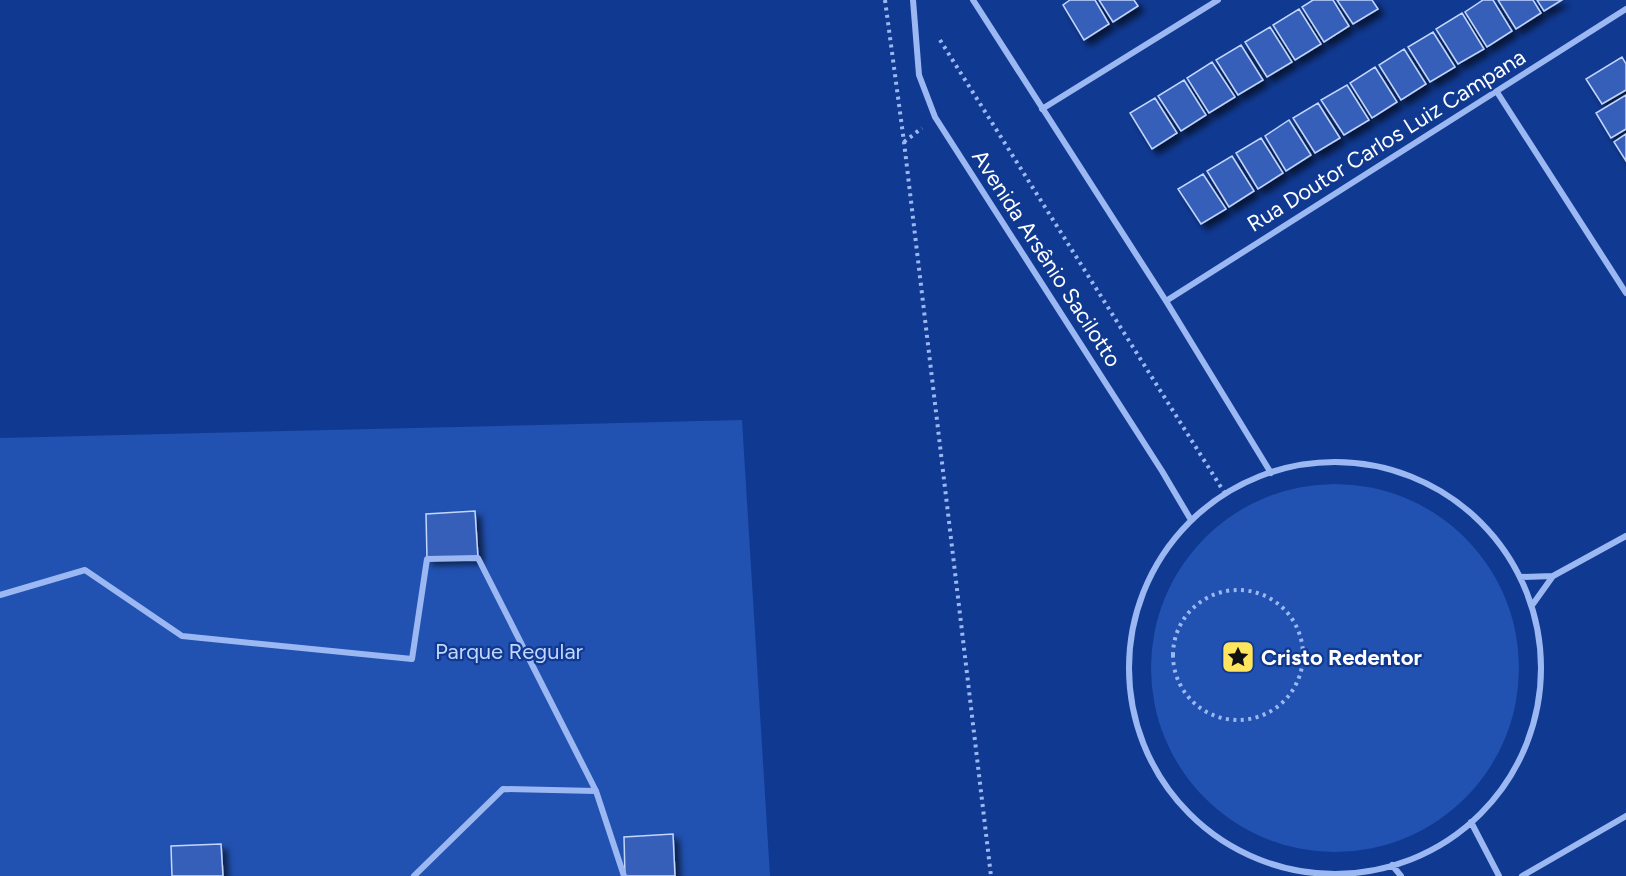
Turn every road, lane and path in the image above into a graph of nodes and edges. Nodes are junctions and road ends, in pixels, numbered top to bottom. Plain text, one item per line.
1 (885, 0) edge
2 (913, 0) edge
3 (973, 0) edge
4 (1218, 0) edge
5 (1626, 9) edge
6 (940, 40) dead end
7 (1497, 92) junction
8 (1042, 109) junction
9 (935, 117) junction
10 (904, 142) junction
11 (1626, 293) edge
12 (1166, 301) junction
13 (1271, 473) junction
14 (1224, 492) junction
15 (1191, 520) junction
16 (1626, 536) edge
17 (1553, 576) junction
18 (1520, 577) junction
19 (0, 595) edge
20 (1533, 604) junction
21 (1291, 694) joint
22 (596, 791) junction
23 (1626, 816) edge
24 (1471, 822) junction
25 (1392, 866) junction
26 (414, 876) edge
27 (624, 876) edge
28 (991, 876) edge
29 (1401, 876) edge
30 (1499, 876) edge
31 (1522, 876) edge

1 - 10 path
2 - 9 street, Avenida Arsênio Sacilotto
3 - 8 street
4 - 8 street
5 - 7 street, Rua Doutor Carlos Luiz Campana
6 - 14 path
7 - 11 street
7 - 12 street, Rua Doutor Carlos Luiz Campana
8 - 12 street
9 - 10 path
9 - 15 street, Avenida Arsênio Sacilotto
10 - 28 path
12 - 13 street
13 - 14 street
13 - 18 street
14 - 15 street
15 - 25 street
16 - 17 street
17 - 18 street
17 - 20 street
18 - 20 street
19 - 22 street
20 - 24 street
21 - 21 path
22 - 26 street
22 - 27 street
23 - 31 street
24 - 25 street
24 - 30 street
25 - 29 street

